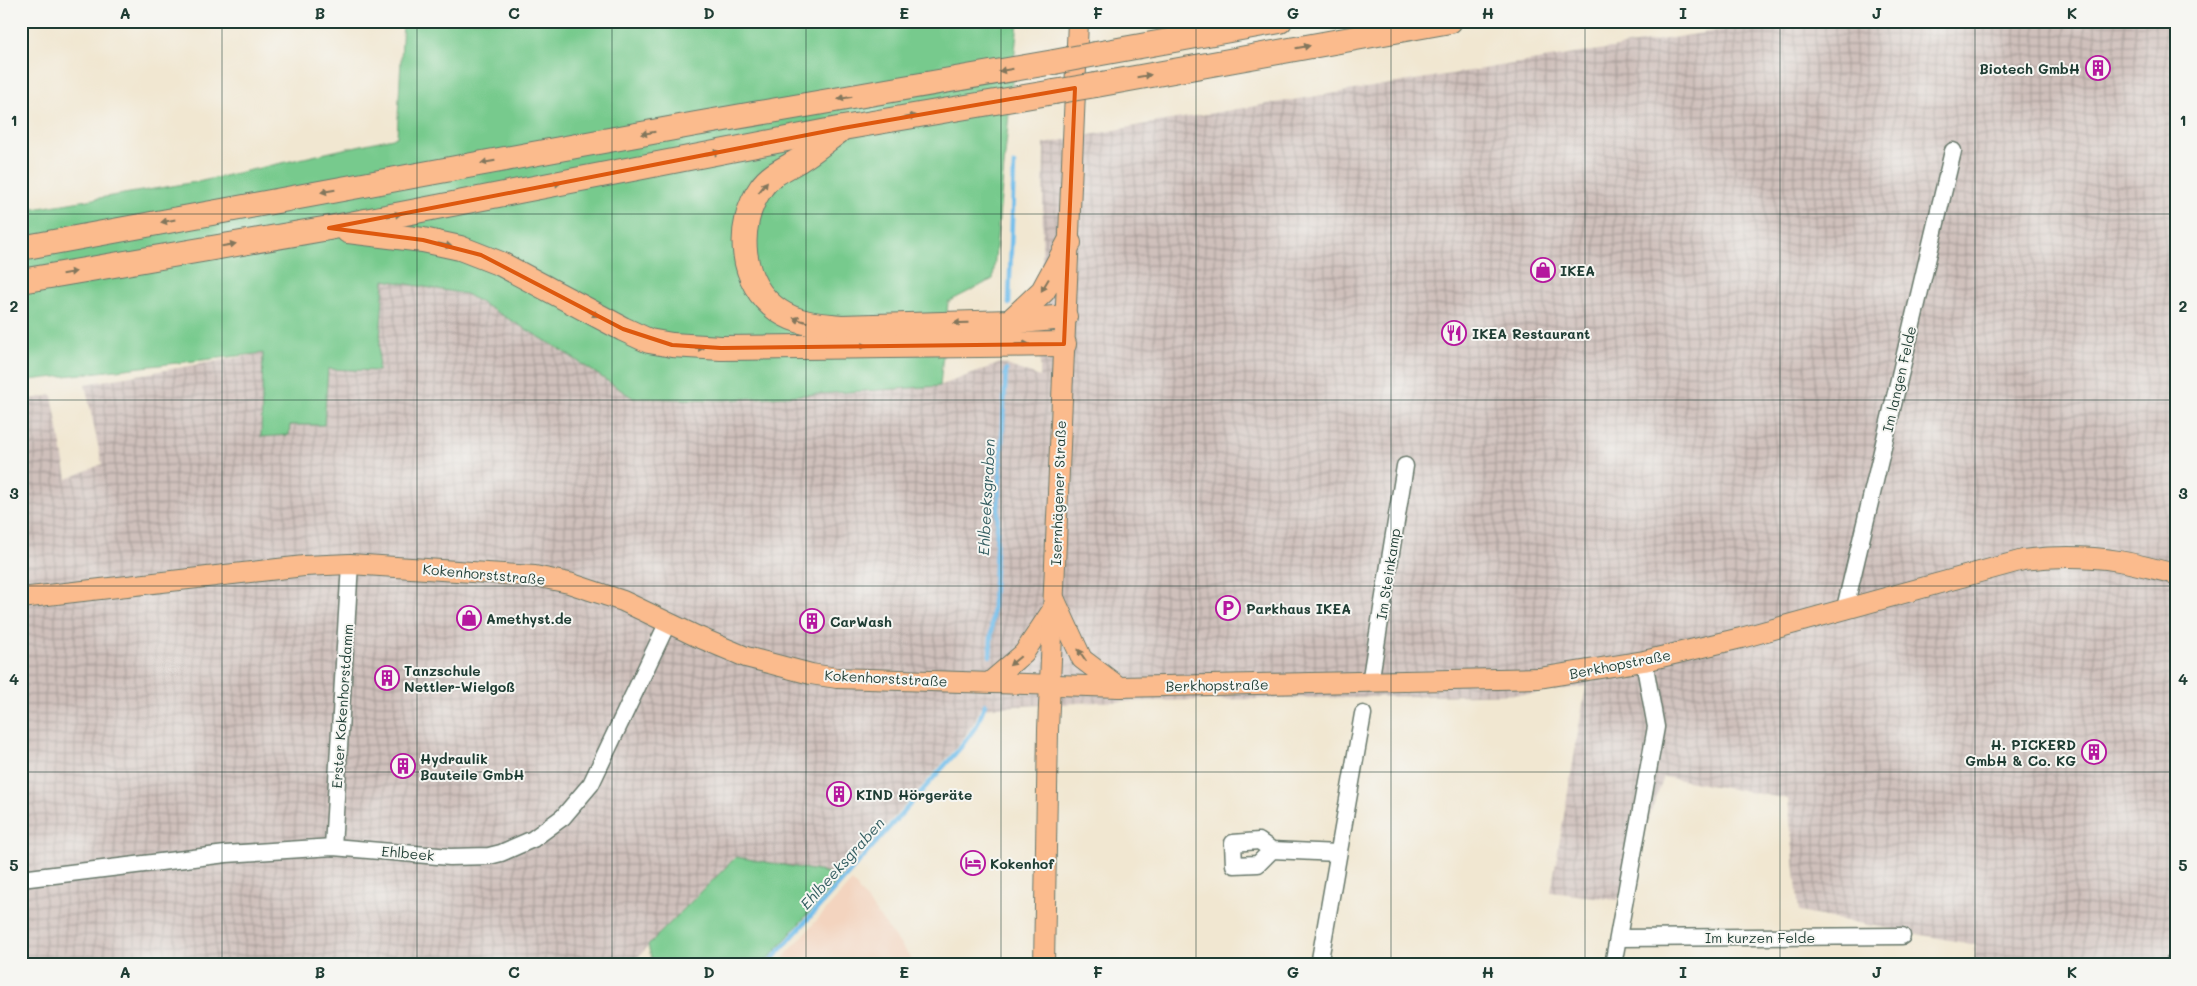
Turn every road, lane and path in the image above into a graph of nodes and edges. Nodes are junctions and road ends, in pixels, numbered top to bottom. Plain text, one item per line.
1 (1078, 21) edge
2 (1280, 21) edge
3 (1450, 21) edge
4 (844, 128) junction
5 (1953, 151) dead end
6 (329, 228) junction
7 (1069, 243) junction
8 (21, 248) edge
9 (21, 281) edge
10 (1065, 317) junction
11 (1010, 322) junction
12 (1064, 344) junction
13 (1405, 466) dead end
14 (350, 564) junction
15 (2176, 574) edge
16 (21, 598) edge
17 (1054, 602) junction
18 (1845, 608) junction
19 (668, 622) junction
20 (1644, 661) junction
21 (990, 682) junction
22 (1051, 683) junction
23 (1370, 683) junction
24 (1119, 687) junction
25 (1363, 714) dead end
26 (333, 847) junction
27 (1272, 850) dead end
28 (1338, 853) junction
29 (21, 879) edge
30 (1902, 936) dead end
31 (1618, 938) junction
32 (2176, 959) edge
33 (1044, 965) edge
34 (1319, 965) edge
35 (1613, 965) edge
36 (2174, 965) edge

1 - 7 main road, Isernhägener Straße
2 -> 8 highway, bridge
4 -> 3 highway, bridge
6 -> 4 highway
11 -> 4 highway
5 - 18 street, Im langen Felde
9 -> 6 highway
6 -> 12 highway
7 - 10 main road, Isernhägener Straße
7 -> 11 highway
10 - 11 highway
10 - 12 main road, Isernhägener Straße
12 - 17 main road, Isernhägener Straße
13 - 23 street, Im Steinkamp
14 - 16 main road, Kokenhorststraße
14 - 19 main road, Kokenhorststraße
14 - 26 street, Erster Kokenhorstdamm
15 - 18 main road, Berkhopstraße
17 -> 21 main road
17 - 22 main road, Isernhägener Straße
24 -> 17 main road
18 - 20 main road, Berkhopstraße
19 - 21 main road, Kokenhorststraße
19 - 26 street, Ehlbeek
20 - 23 main road, Berkhopstraße
20 - 31 street
21 - 22 main road, Kokenhorststraße
22 - 24 main road, Berkhopstraße
22 - 33 main road, Isernhägener Straße
23 - 24 main road, Berkhopstraße
25 - 28 street
26 - 29 street, Ehlbeek
27 - 28 street
28 - 34 street
30 - 31 street, Im kurzen Felde
31 - 35 street
32 - 36 street

